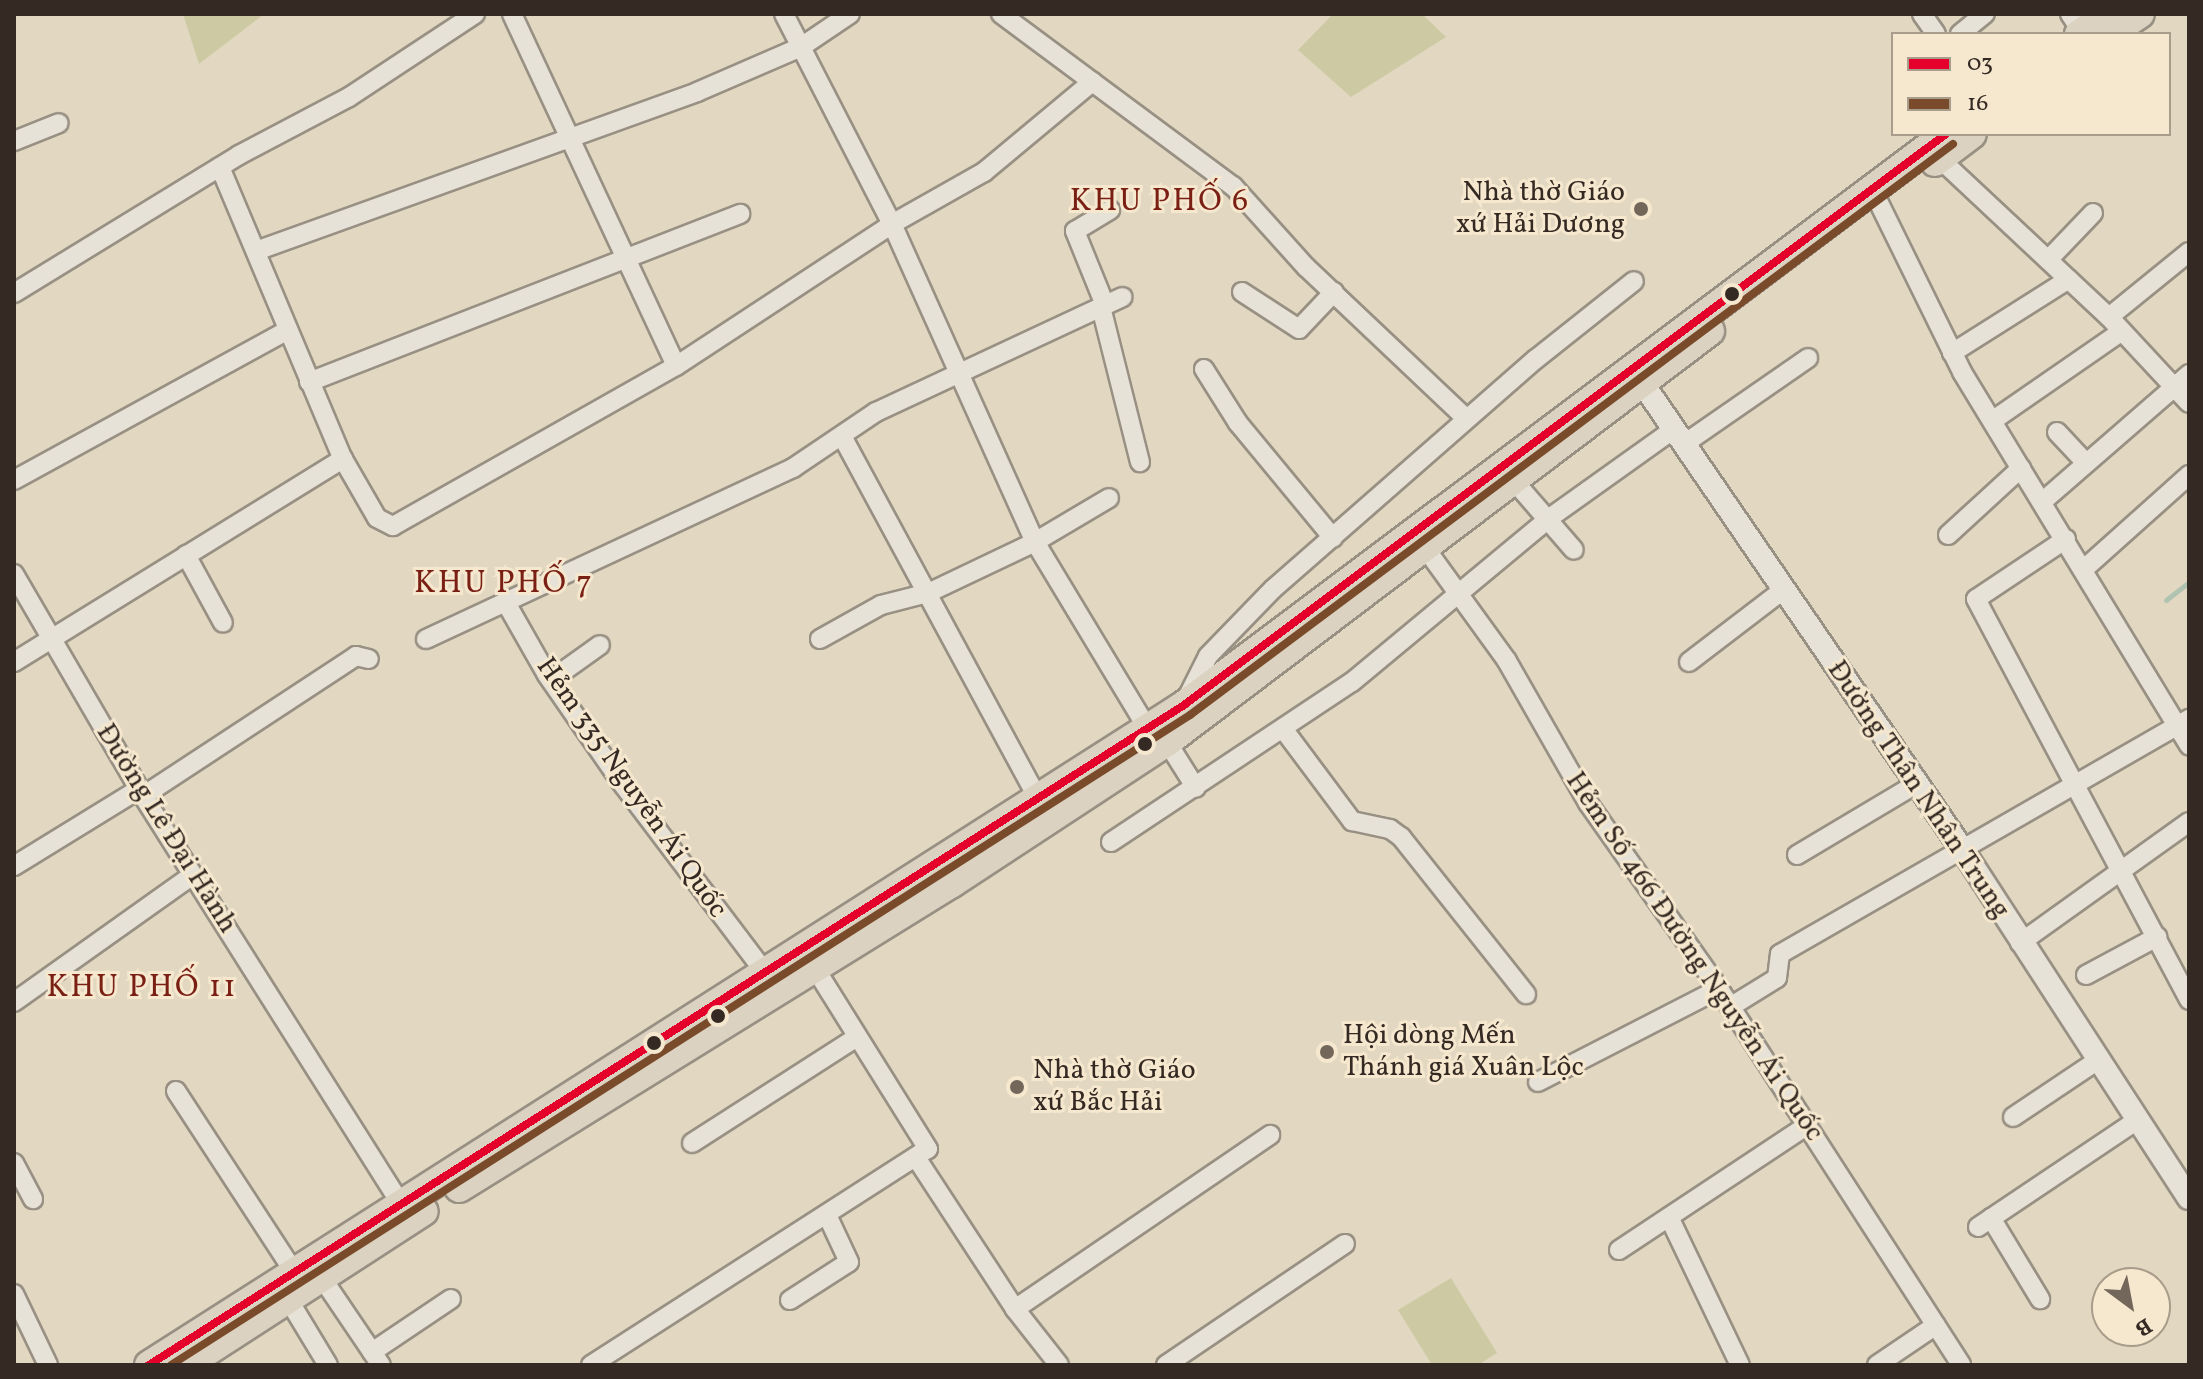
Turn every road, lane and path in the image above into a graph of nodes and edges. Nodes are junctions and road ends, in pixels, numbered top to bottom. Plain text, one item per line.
1 (475, 14) edge
2 (512, 14) edge
3 (784, 14) edge
4 (850, 14) edge
5 (1001, 14) edge
6 (1922, 14) edge
7 (1985, 14) edge
8 (2140, 14) edge
9 (2091, 26) edge
10 (1935, 32) edge
11 (1962, 32) edge
12 (801, 47) junction
13 (1092, 82) junction
14 (59, 123) dead end
15 (1967, 136) edge
16 (572, 137) junction
17 (14, 141) edge
18 (1943, 146) edge
19 (220, 167) junction
20 (1879, 203) junction
21 (1110, 210) dead end
22 (2093, 213) dead end
23 (740, 214) dead end
24 (892, 224) junction
25 (256, 251) junction
26 (2189, 252) edge
27 (623, 260) junction
28 (2048, 260) junction
29 (2069, 279) junction
30 (1634, 281) dead end
31 (1242, 292) dead end
32 (1334, 292) junction
33 (14, 293) edge
34 (1123, 297) dead end
35 (1103, 306) junction
36 (2109, 317) junction
37 (288, 330) junction
38 (2122, 331) junction
39 (1952, 353) junction
40 (1808, 358) dead end
41 (676, 366) junction
42 (1204, 369) dead end
43 (957, 371) junction
44 (2189, 374) edge
45 (309, 382) junction
46 (1643, 384) junction
47 (2174, 387) junction
48 (2189, 403) edge
49 (1467, 419) junction
50 (1992, 421) junction
51 (2057, 432) dead end
52 (1555, 433) junction
53 (1679, 437) junction
54 (843, 438) junction
55 (343, 459) junction
56 (1140, 462) dead end
57 (2086, 463) junction
58 (2021, 468) junction
59 (2189, 475) edge
60 (14, 480) edge
61 (1514, 481) junction
62 (1109, 498) dead end
63 (2042, 502) junction
64 (1548, 519) junction
65 (1948, 535) dead end
66 (1333, 538) junction
67 (2066, 539) junction
68 (1035, 542) junction
69 (1426, 549) junction
70 (1574, 550) dead end
71 (186, 555) junction
72 (2084, 569) junction
73 (14, 574) edge
74 (1782, 591) junction
75 (1458, 592) junction
76 (928, 593) junction
77 (505, 601) junction
78 (223, 623) dead end
79 (426, 639) dead end
80 (820, 639) dead end
81 (52, 640) junction
82 (600, 645) dead end
83 (369, 659) dead end
84 (14, 662) edge
85 (1689, 662) dead end
86 (551, 680) junction
87 (1184, 705) junction
88 (2183, 723) edge
89 (1284, 730) junction
90 (1158, 736) junction
91 (2189, 745) edge
92 (1918, 783) junction
93 (2077, 784) junction
94 (1196, 788) junction
95 (141, 793) junction
96 (1038, 798) junction
97 (2189, 822) edge
98 (1111, 842) dead end
99 (1962, 849) junction
100 (1797, 855) dead end
101 (14, 866) edge
102 (2124, 869) junction
103 (193, 875) junction
104 (2157, 937) junction
105 (2020, 943) junction
106 (808, 958) junction
107 (764, 971) junction
108 (2086, 975) dead end
109 (1719, 989) junction
110 (1526, 994) dead end
111 (2189, 1000) edge
112 (14, 1002) edge
113 (1730, 1007) junction
114 (857, 1037) junction
115 (2098, 1060) junction
116 (1538, 1082) dead end
117 (176, 1091) dead end
118 (2013, 1117) dead end
119 (2137, 1120) junction
120 (1806, 1126) junction
121 (1270, 1135) dead end
122 (692, 1143) dead end
123 (917, 1159) junction
124 (14, 1163) edge
125 (25, 1195) edge
126 (2189, 1198) edge
127 (400, 1203) junction
128 (828, 1217) junction
129 (1669, 1217) junction
130 (1345, 1244) dead end
131 (1619, 1250) dead end
132 (322, 1278) junction
133 (291, 1286) junction
134 (14, 1294) edge
135 (451, 1299) dead end
136 (2040, 1299) dead end
137 (790, 1300) dead end
138 (1015, 1309) junction
139 (1936, 1325) junction
140 (376, 1359) edge
141 (48, 1365) edge
142 (149, 1365) edge
143 (186, 1365) edge
144 (328, 1365) edge
145 (591, 1365) edge
146 (1059, 1365) edge
147 (1166, 1365) edge
148 (1740, 1365) edge
149 (1877, 1365) edge
150 (1961, 1365) edge

1 - 19 street
2 - 16 street
3 - 12 street
4 - 12 street
5 - 13 street
6 - 10 street
7 - 11 street
8 - 9 main road
12 - 16 street
12 - 24 street
13 - 24 street
13 - 32 street
14 - 17 street
15 - 18 main road
16 - 25 street
16 - 27 street
18 - 20 main road
18 - 28 street
18 - 52 main road
19 - 25 street
19 - 33 street
20 - 39 street
20 - 46 main road
21 - 35 street
22 - 28 street
23 - 27 street
24 - 41 street
24 - 43 street
25 - 37 street
26 - 36 street
27 - 41 street
27 - 45 street
28 - 29 street
29 - 36 street
29 - 39 street
30 - 49 street
31 - 32 street
32 - 49 street
34 - 35 street
35 - 43 street
35 - 56 street
36 - 38 street
37 - 45 street
37 - 60 street
38 - 47 street
38 - 50 street
39 - 50 street
40 - 53 street
41 - 55 street
42 - 66 street
43 - 54 street
43 - 68 street
44 - 47 street
45 - 55 street
46 - 52 main road
46 - 53 street, Đường Thân Nhân Trung
47 - 48 street
47 - 57 street
49 - 66 street
50 - 58 street
51 - 57 street
52 - 61 main road
52 - 87 main road
53 - 64 street
53 - 74 street, Đường Thân Nhân Trung
54 - 76 street
54 - 77 street
55 - 71 street
57 - 63 street
58 - 63 street
58 - 65 street
59 - 72 street
61 - 64 street
61 - 69 main road
62 - 68 street
63 - 67 street
64 - 70 street
64 - 75 street
66 - 87 street
67 - 72 street
67 - 93 street
68 - 76 street
68 - 90 street
69 - 75 street, Hẻm Số 466 Đường Nguyễn Ái Quốc
69 - 90 main road
71 - 78 street
71 - 81 street
72 - 88 street
73 - 81 street, Đường Lê Đại Hành
74 - 85 street
74 - 92 street, Đường Thân Nhân Trung
75 - 89 street
75 - 109 street, Hẻm Số 466 Đường Nguyễn Ái Quốc
76 - 80 street
76 - 96 street
77 - 79 street
77 - 86 street, Hẻm 335 Nguyễn Ái Quốc
81 - 84 street
81 - 95 street, Đường Lê Đại Hành
82 - 86 street
83 - 95 street
86 - 107 street, Hẻm 335 Nguyễn Ái Quốc
87 - 90 main road
88 - 91 street
88 - 93 street
89 - 94 street
89 - 110 street
90 - 94 street
90 - 96 main road
90 - 106 main road
92 - 99 street, Đường Thân Nhân Trung
92 - 100 street
93 - 99 street
93 - 102 street
94 - 98 street
95 - 101 street
95 - 103 street, Đường Lê Đại Hành
96 - 106 main road
97 - 102 street
99 - 105 street, Đường Thân Nhân Trung
99 - 113 street
102 - 104 street
102 - 105 street
103 - 112 street
103 - 127 street, Đường Lê Đại Hành
104 - 108 street
104 - 111 street
105 - 115 street, Đường Thân Nhân Trung
106 - 107 main road
106 - 114 street
106 - 132 main road
107 - 127 main road
109 - 113 street, Hẻm Số 466 Đường Nguyễn Ái Quốc
109 - 116 street
113 - 120 street, Hẻm Số 466 Đường Nguyễn Ái Quốc
114 - 122 street
114 - 123 street
115 - 118 street
115 - 119 street, Đường Thân Nhân Trung
117 - 133 street
119 - 126 street, Đường Thân Nhân Trung
119 - 136 street
120 - 129 street
120 - 139 street, Hẻm Số 466 Đường Nguyễn Ái Quốc
121 - 138 street
123 - 128 street
123 - 138 street
124 - 125 street
127 - 133 main road
128 - 137 street
128 - 145 street
129 - 131 street
129 - 148 street
130 - 147 street
132 - 133 main road
132 - 140 street
133 - 142 main road
133 - 143 main road
133 - 144 street
134 - 141 street
135 - 140 street
138 - 146 street
139 - 149 street
139 - 150 street, Hẻm Số 466 Đường Nguyễn Ái Quốc

